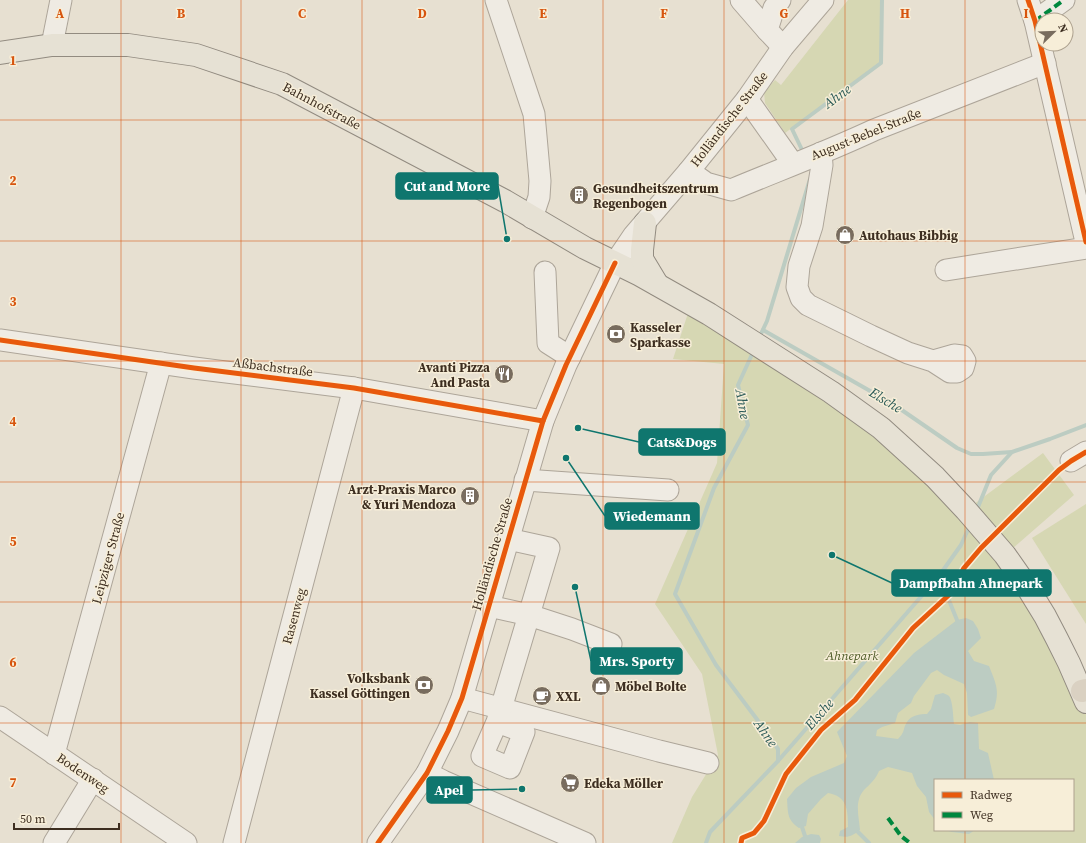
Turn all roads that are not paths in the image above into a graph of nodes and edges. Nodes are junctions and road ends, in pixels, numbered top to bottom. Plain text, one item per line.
1 (61, 0) edge
2 (496, 0) edge
3 (741, 0) edge
4 (780, 0) edge
5 (823, 0) edge
6 (1028, 0) edge
7 (1064, 0) edge
8 (1047, 12) edge
9 (1034, 18) edge
10 (767, 30) junction
11 (52, 45) junction
12 (783, 48) junction
13 (1042, 52) edge
14 (0, 53) edge
15 (1045, 63) junction
16 (747, 99) junction
17 (807, 158) junction
18 (689, 171) junction
19 (1082, 206) edge
20 (532, 218) junction
21 (645, 223) junction
22 (1086, 242) edge
23 (1086, 248) edge
24 (615, 264) junction
25 (946, 270) dead end
26 (545, 272) dead end
27 (657, 284) junction
28 (0, 340) edge
29 (570, 357) junction
30 (933, 361) dead end
31 (161, 363) junction
32 (354, 388) junction
33 (543, 421) junction
34 (525, 480) junction
35 (668, 490) dead end
36 (508, 539) junction
37 (489, 606) junction
38 (529, 615) junction
39 (611, 644) dead end
40 (1085, 694) edge
41 (462, 698) junction
42 (499, 715) junction
43 (0, 717) edge
44 (54, 754) junction
45 (708, 763) dead end
46 (427, 773) junction
47 (93, 779) junction
48 (54, 843) edge
49 (186, 843) edge
50 (234, 843) edge
51 (378, 843) edge
52 (585, 843) edge

1 - 11 street
2 - 20 street
3 - 10 street
4 - 10 street
5 - 12 street, Holländische Straße
6 - 9 street
7 - 8 street
10 - 12 street
11 - 14 main road, Bahnhofstraße
11 - 20 main road, Bahnhofstraße
12 - 16 street, Holländische Straße
13 - 15 street
15 - 17 street, August-Bebel-Straße
15 - 19 street
16 - 17 street
16 - 18 street, Holländische Straße
17 - 18 street, August-Bebel-Straße
17 - 30 street
18 - 21 street, Holländische Straße
19 - 22 street
20 - 24 main road, Bahnhofstraße
21 - 24 street, Holländische Straße
21 - 27 main road
23 - 25 street
24 - 27 main road, Bahnhofstraße
24 - 29 street, Holländische Straße
26 - 29 street
27 - 40 main road, Bahnhofstraße
28 - 31 street, Aßbachstraße
29 - 33 street, Holländische Straße
31 - 32 street, Aßbachstraße
31 - 44 street, Leipziger Straße
32 - 33 street, Aßbachstraße
32 - 50 street, Rasenweg
33 - 34 street, Holländische Straße
34 - 35 street
34 - 36 street, Holländische Straße
36 - 37 street, Holländische Straße
36 - 38 street
37 - 38 street
37 - 41 street, Holländische Straße
38 - 39 street
38 - 42 street
41 - 42 street
41 - 46 street, Holländische Straße
42 - 45 street
43 - 44 street, Bodenweg
44 - 47 street, Bodenweg
46 - 51 street, Holländische Straße
46 - 52 street
47 - 48 street
47 - 49 street, Bodenweg

